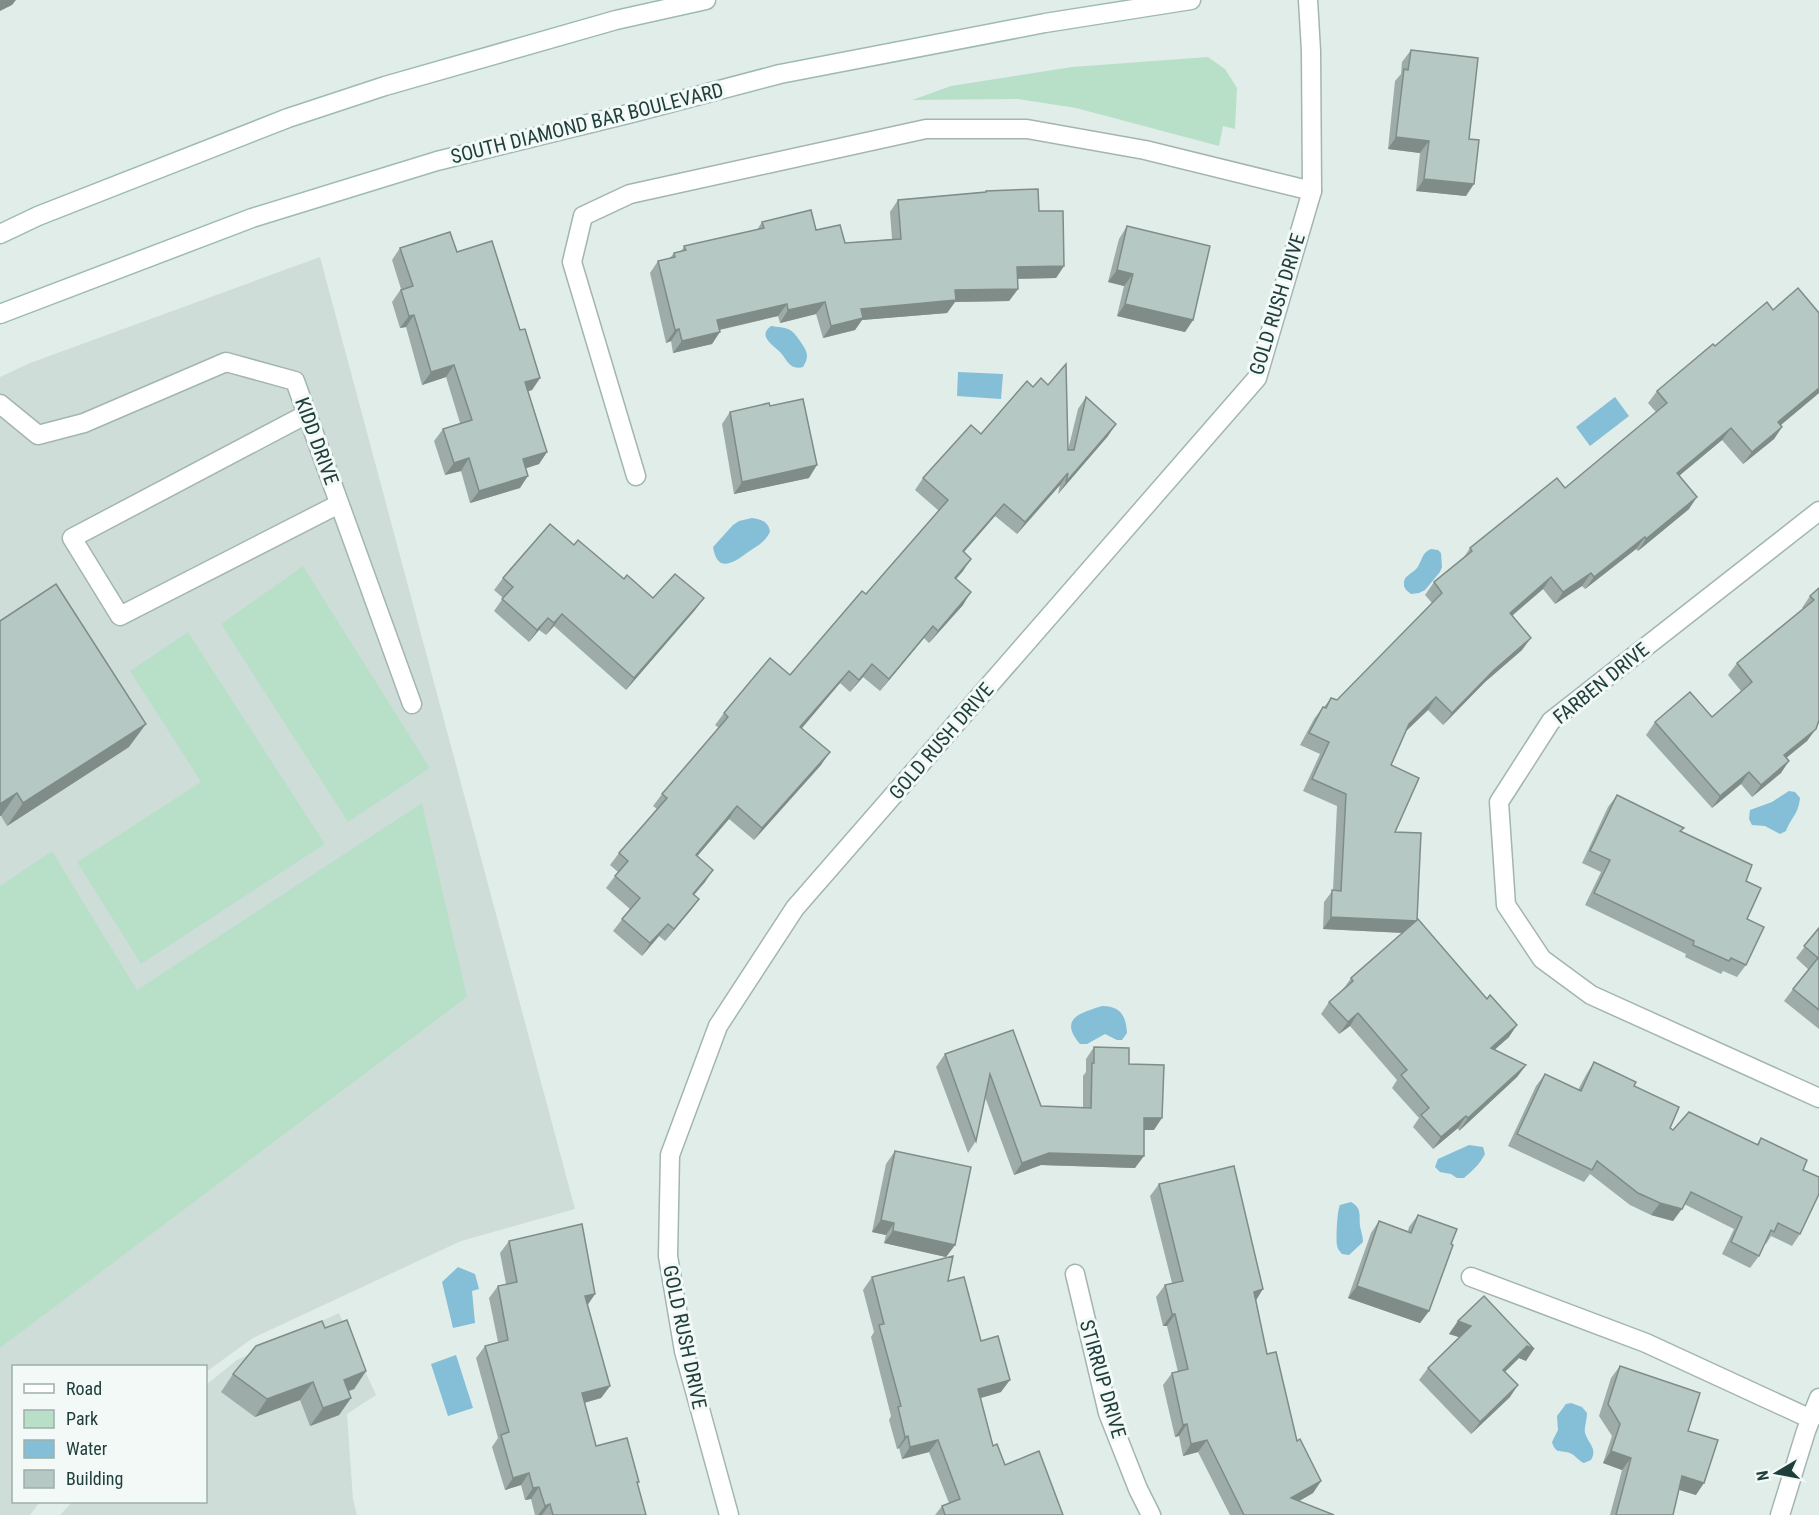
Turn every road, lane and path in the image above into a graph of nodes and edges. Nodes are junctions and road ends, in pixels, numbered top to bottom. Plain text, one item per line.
1 (706, 0) edge
2 (1191, 0) edge
3 (1308, 0) edge
4 (1312, 191) junction
5 (0, 234) edge
6 (0, 314) edge
7 (0, 404) edge
8 (307, 414) junction
9 (636, 476) dead end
10 (339, 504) junction
11 (1819, 511) edge
12 (411, 704) dead end
13 (1819, 1098) edge
14 (1075, 1274) dead end
15 (1471, 1277) dead end
16 (1819, 1398) edge
17 (1811, 1419) junction
18 (729, 1515) edge
19 (1151, 1515) edge
20 (1780, 1515) edge

1 - 5 street
2 - 6 street, SOUTH DIAMOND BAR BOULEVARD
3 - 4 street, GOLD RUSH DRIVE
4 - 9 street
4 - 18 street, GOLD RUSH DRIVE
7 - 8 street, KIDD DRIVE
8 - 10 street, KIDD DRIVE
8 - 10 street
10 - 12 street, KIDD DRIVE
11 - 13 street, FARBEN DRIVE
14 - 19 street, STIRRUP DRIVE
15 - 17 street
16 - 17 street
17 - 20 street

